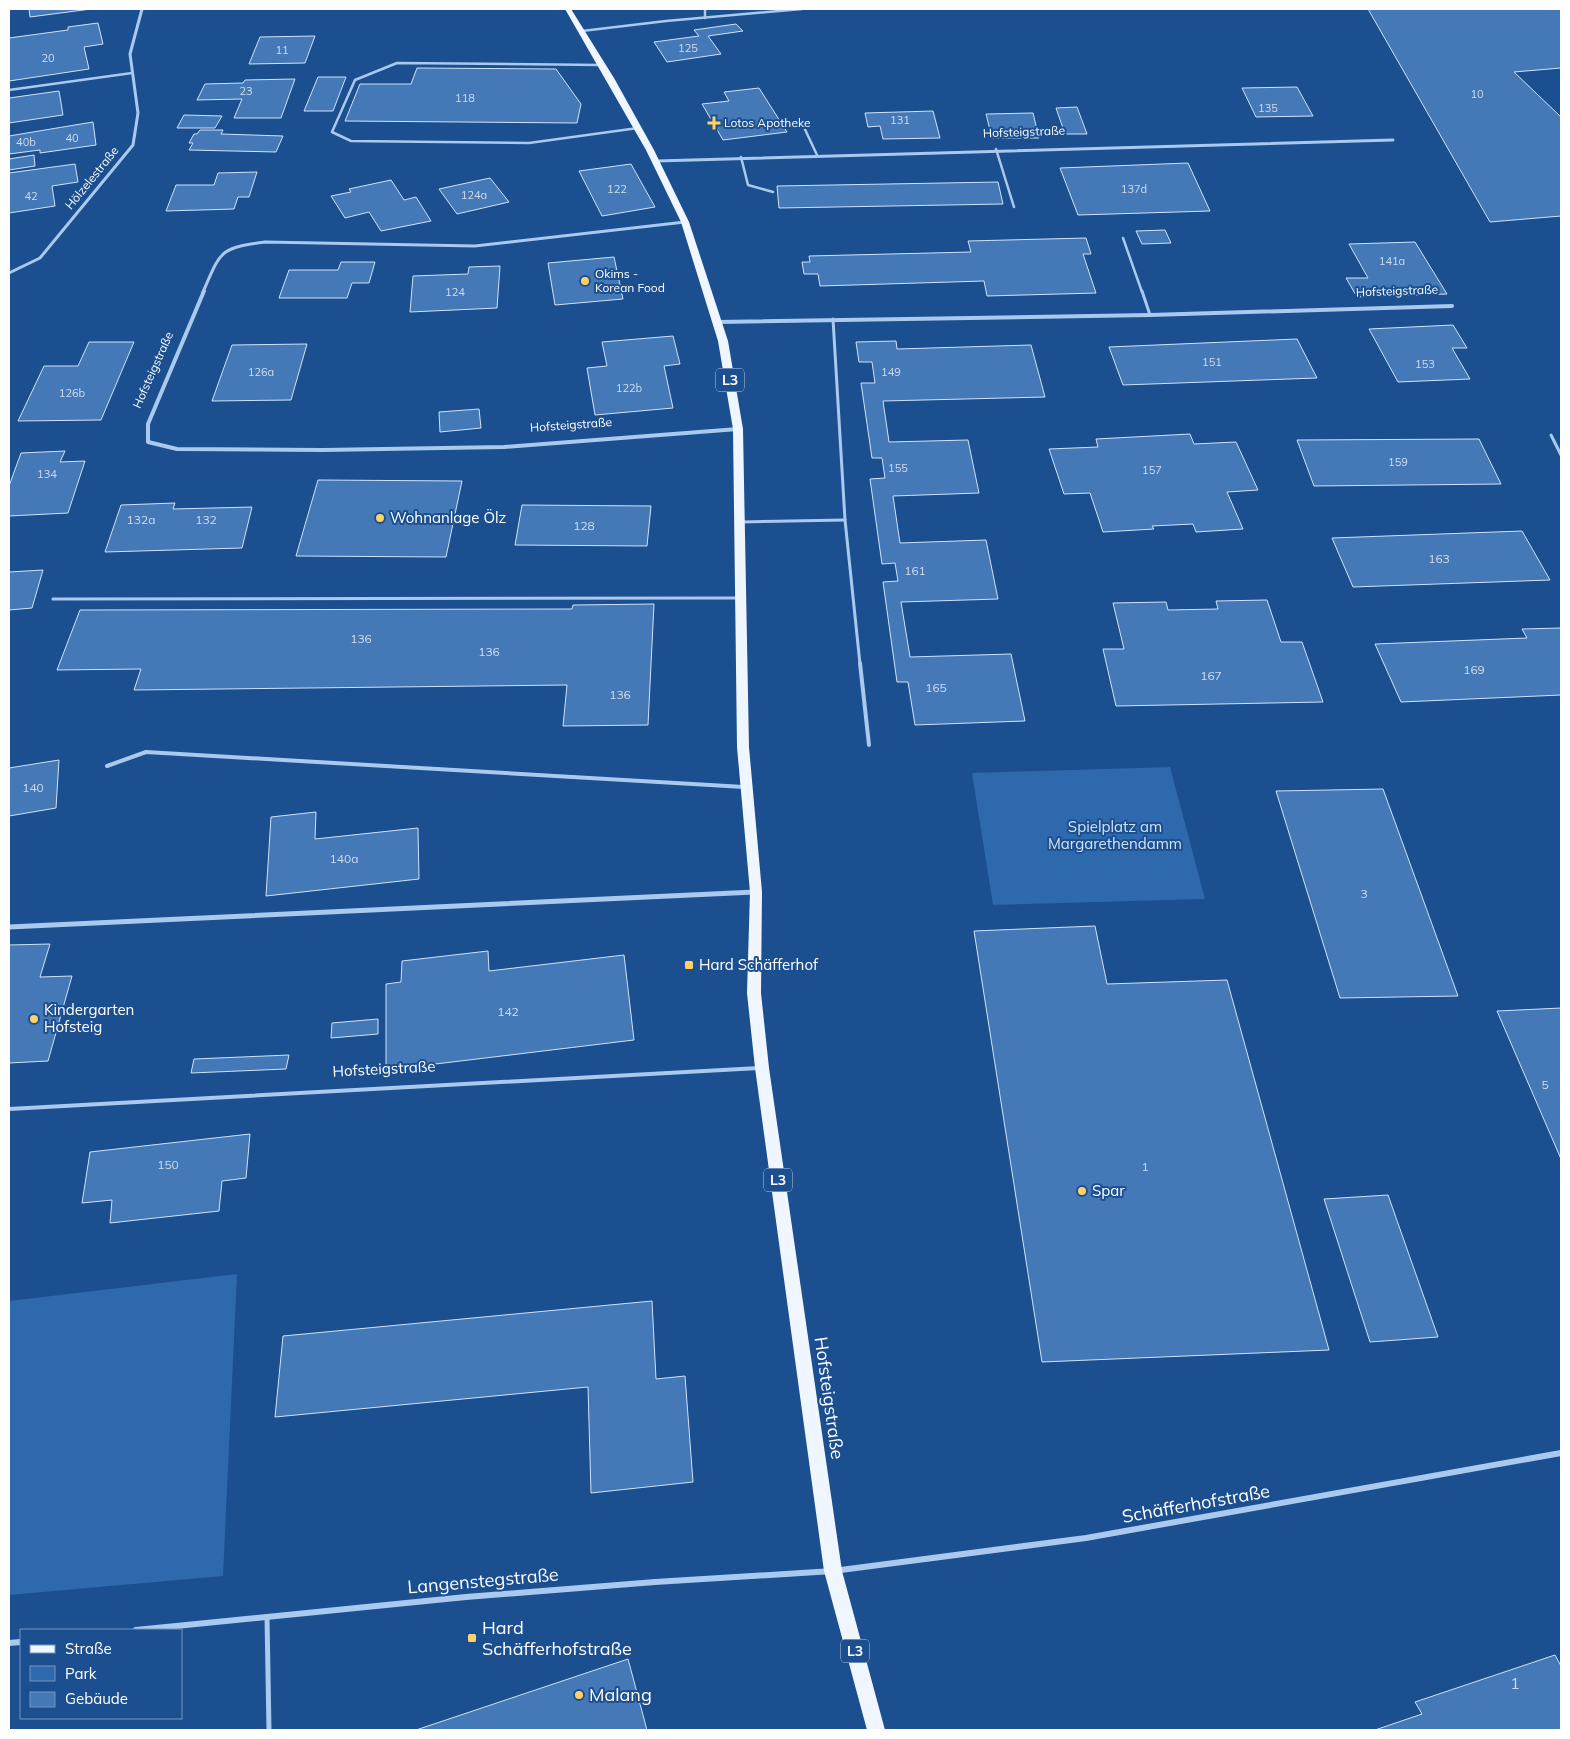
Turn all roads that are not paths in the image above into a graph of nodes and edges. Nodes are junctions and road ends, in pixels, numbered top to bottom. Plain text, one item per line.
1 (142, 9) edge
2 (568, 9) edge
3 (705, 9) edge
4 (802, 9) edge
5 (705, 18) junction
6 (582, 31) junction
7 (602, 64) junction
8 (132, 73) junction
9 (9, 90) edge
10 (802, 123) dead end
11 (638, 128) junction
12 (1393, 140) dead end
13 (996, 149) junction
14 (817, 155) junction
15 (741, 157) junction
16 (656, 160) junction
17 (773, 192) dead end
18 (1014, 207) dead end
19 (685, 222) junction
20 (1123, 238) dead end
21 (9, 272) edge
22 (1452, 306) dead end
23 (1150, 315) junction
24 (833, 319) junction
25 (718, 322) junction
26 (738, 428) junction
27 (1550, 435) dead end
28 (1561, 455) edge
29 (845, 520) junction
30 (741, 522) junction
31 (741, 598) junction
32 (53, 599) dead end
33 (870, 745) dead end
34 (106, 766) dead end
35 (747, 787) junction
36 (756, 892) junction
37 (9, 927) edge
38 (762, 1068) junction
39 (9, 1109) edge
40 (1561, 1453) edge
41 (834, 1571) junction
42 (267, 1617) junction
43 (146, 1629) edge
44 (269, 1730) edge
45 (876, 1730) edge

1 - 8 street, Hölzelestraße
2 - 6 main road, Hofsteigstraße / L3
3 - 5 lane
4 - 5 lane
5 - 6 lane
6 - 7 main road, Hofsteigstraße / L3
7 - 11 main road, Hofsteigstraße / L3
7 - 11 lane
8 - 9 lane
8 - 21 street, Hölzelestraße
10 - 14 lane
11 - 16 main road, Hofsteigstraße / L3
12 - 13 street, Hofsteigstraße
13 - 14 street, Hofsteigstraße
13 - 18 lane
14 - 15 street, Hofsteigstraße
15 - 16 street, Hofsteigstraße
15 - 17 lane
16 - 19 main road, Hofsteigstraße / L3
19 - 25 main road, Hofsteigstraße / L3
19 - 26 street, Hofsteigstraße
20 - 23 lane
22 - 23 street, Hofsteigstraße
23 - 24 street, Hofsteigstraße
24 - 25 street, Hofsteigstraße
24 - 29 lane
25 - 26 main road, Hofsteigstraße / L3
26 - 30 main road, Hofsteigstraße / L3
27 - 28 lane
29 - 30 lane
29 - 33 lane
30 - 31 main road, Hofsteigstraße / L3
31 - 32 lane
31 - 35 main road, Hofsteigstraße / L3
34 - 35 lane
35 - 36 main road, Hofsteigstraße / L3
36 - 37 street
36 - 38 main road, Hofsteigstraße / L3
38 - 39 lane, Hofsteigstraße
38 - 41 main road, Hofsteigstraße / L3
40 - 41 street, Schäfferhofstraße
41 - 42 street, Langenstegstraße
41 - 45 main road, Hofsteigstraße / L3
42 - 43 street, Langenstegstraße
42 - 44 lane

